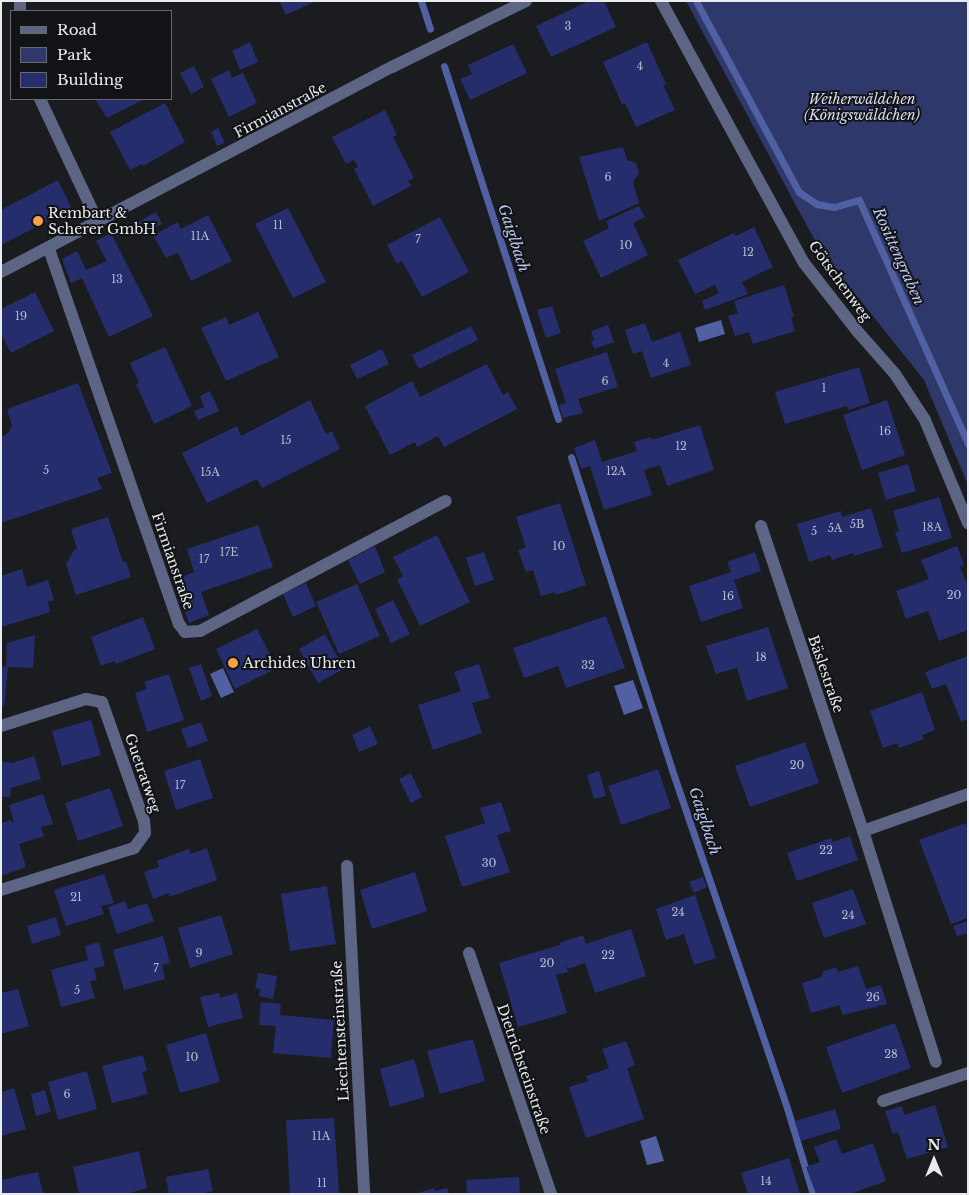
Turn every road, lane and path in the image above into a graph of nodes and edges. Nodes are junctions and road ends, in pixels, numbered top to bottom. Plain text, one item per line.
1 (526, 1) edge
2 (660, 1) edge
3 (40, 100) edge
4 (98, 222) junction
5 (49, 249) junction
6 (1, 272) edge
7 (446, 501) dead end
8 (968, 523) edge
9 (761, 526) dead end
10 (1, 726) edge
11 (968, 794) edge
12 (863, 831) junction
13 (347, 866) dead end
14 (1, 890) edge
15 (469, 953) dead end
16 (936, 1062) dead end
17 (968, 1073) edge
18 (883, 1101) dead end
19 (364, 1194) edge
20 (551, 1194) edge

1 - 4 street, Firmianstraße
2 - 8 street, Götschenweg
3 - 4 street
4 - 5 street, Firmianstraße
5 - 6 street, Firmianstraße
5 - 7 street, Firmianstraße
9 - 12 street, Bäslestraße
10 - 14 street, Guetratweg
11 - 12 street
12 - 16 street, Bäslestraße
13 - 19 street, Liechtensteinstraße
15 - 20 street, Dietrichsteinstraße
17 - 18 street

